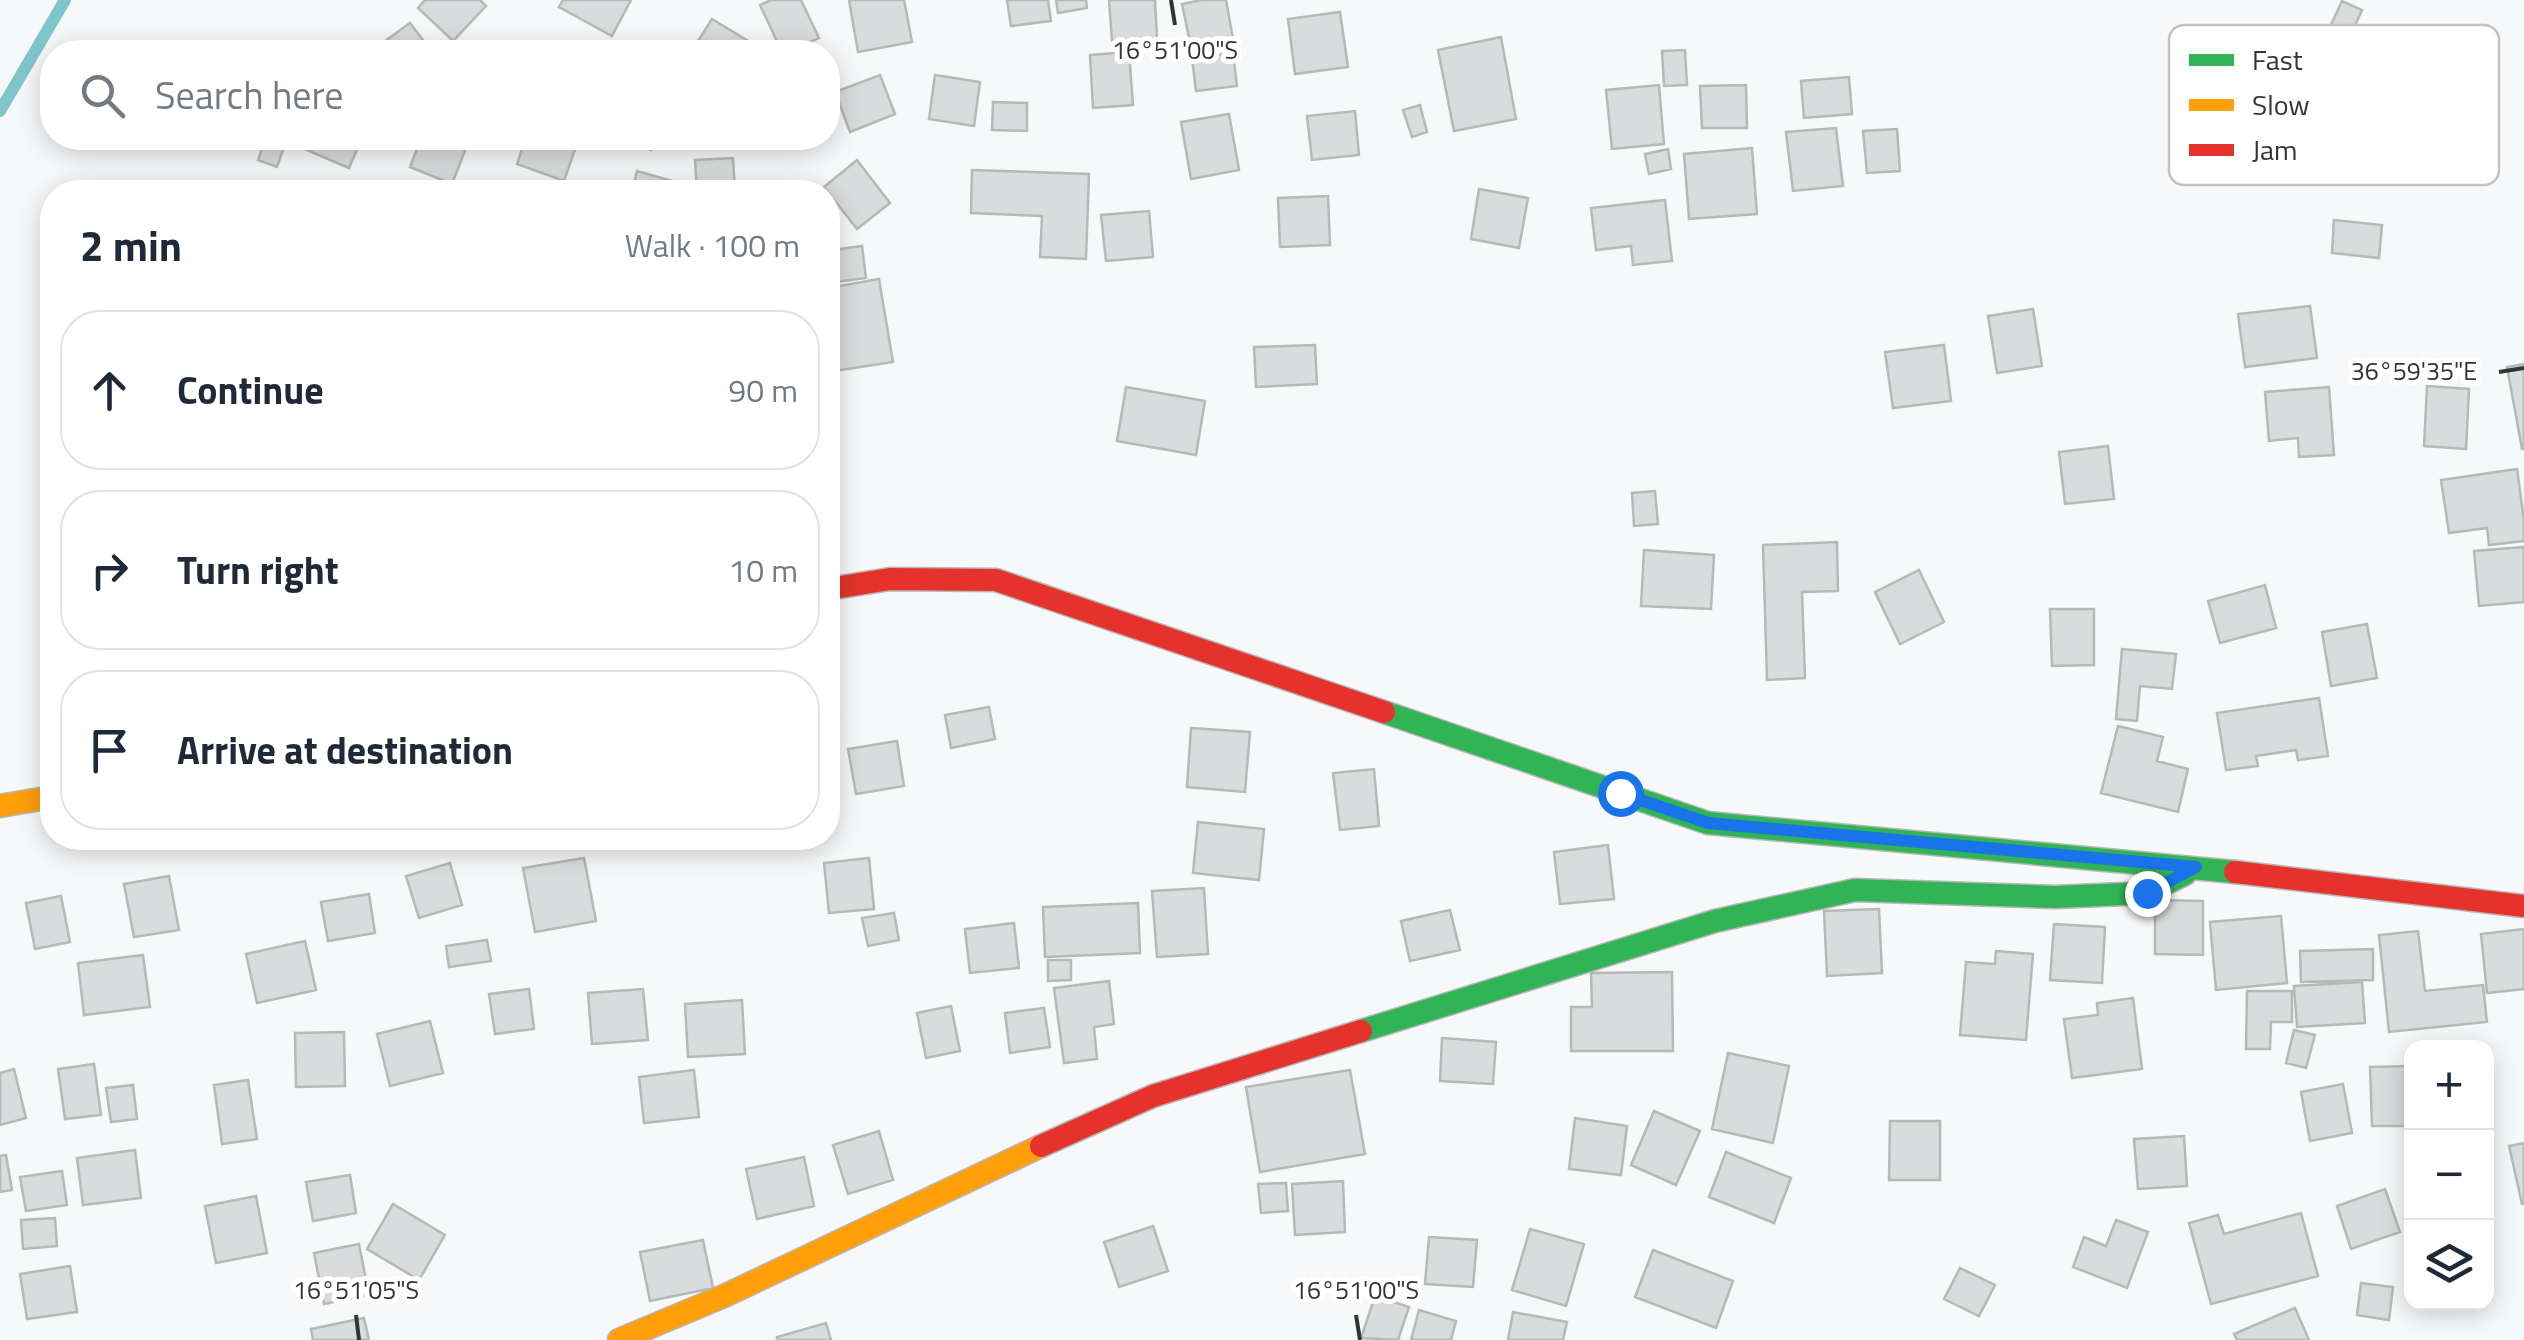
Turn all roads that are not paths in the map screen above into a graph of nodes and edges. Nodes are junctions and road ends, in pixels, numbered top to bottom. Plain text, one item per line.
1 (840, 587) edge
2 (40, 798) edge
3 (0, 806) edge
4 (2196, 867) junction
5 (2524, 906) edge
6 (618, 1340) edge

1 - 4 street
2 - 3 street
4 - 5 street
4 - 6 street

